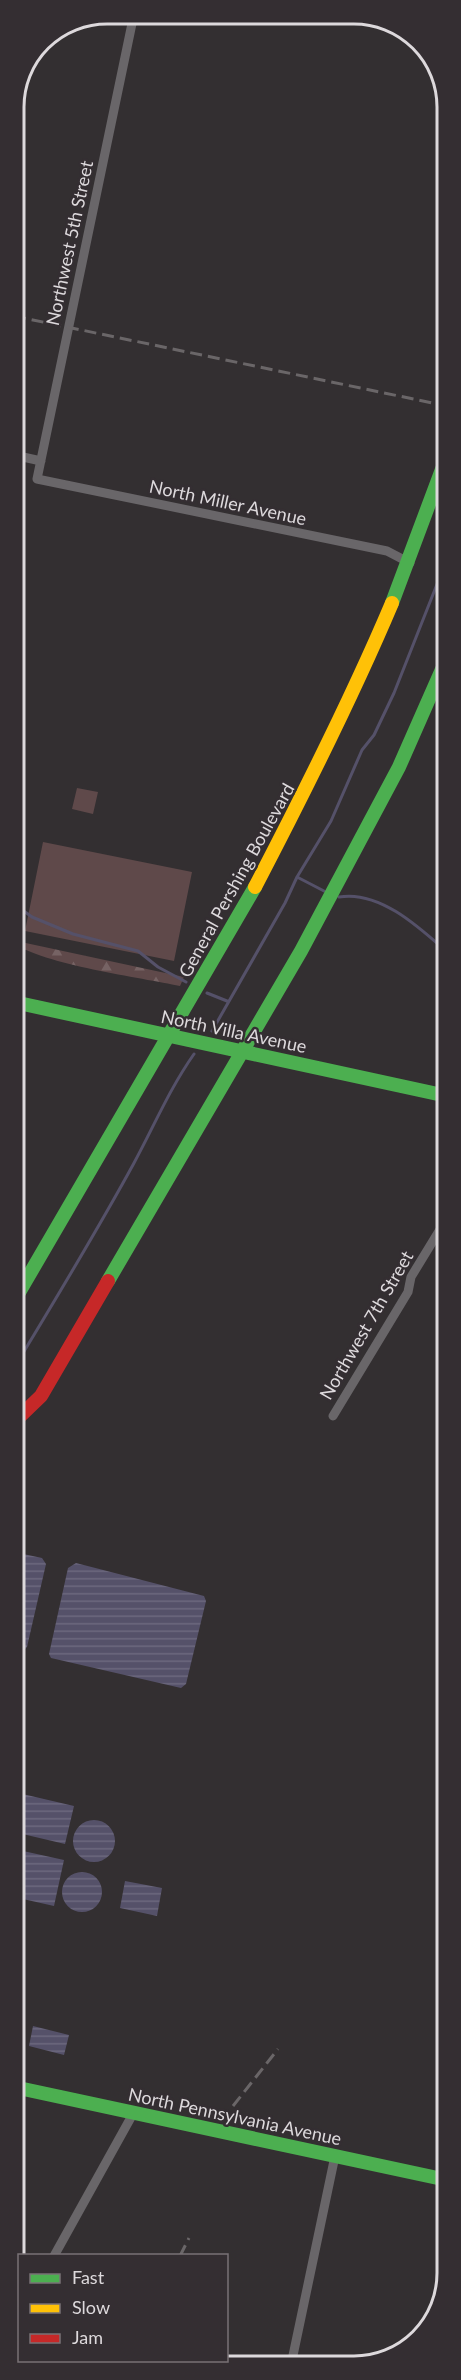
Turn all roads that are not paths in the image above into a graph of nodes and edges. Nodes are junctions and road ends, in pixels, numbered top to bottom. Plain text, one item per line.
1 (132, 24) edge
2 (24, 457) edge
3 (41, 461) junction
4 (37, 479) joint
5 (437, 485) edge
6 (410, 563) junction
7 (437, 681) edge
8 (24, 1004) edge
9 (169, 1035) junction
10 (242, 1051) junction
11 (437, 1094) edge
12 (437, 1234) edge
13 (24, 1284) edge
14 (24, 1412) edge
15 (333, 1416) dead end
16 (24, 2089) edge
17 (134, 2112) junction
18 (335, 2156) junction
19 (437, 2178) edge
20 (55, 2254) edge
21 (293, 2356) edge

1 - 3 street, Northwest 5th Street
2 - 3 street
3 - 4 street, Northwest 5th Street
4 - 6 street, North Miller Avenue
5 - 6 main road, General Pershing Boulevard
6 - 9 main road, General Pershing Boulevard
7 - 10 main road
8 - 9 main road, North Villa Avenue
9 - 10 main road, North Villa Avenue
9 - 13 main road, General Pershing Boulevard
10 - 11 main road, North Villa Avenue
10 - 14 main road
12 - 15 street, Northwest 7th Street
16 - 17 main road, North Pennsylvania Avenue
17 - 18 main road, North Pennsylvania Avenue
17 - 20 street
18 - 19 main road, North Pennsylvania Avenue
18 - 21 street

